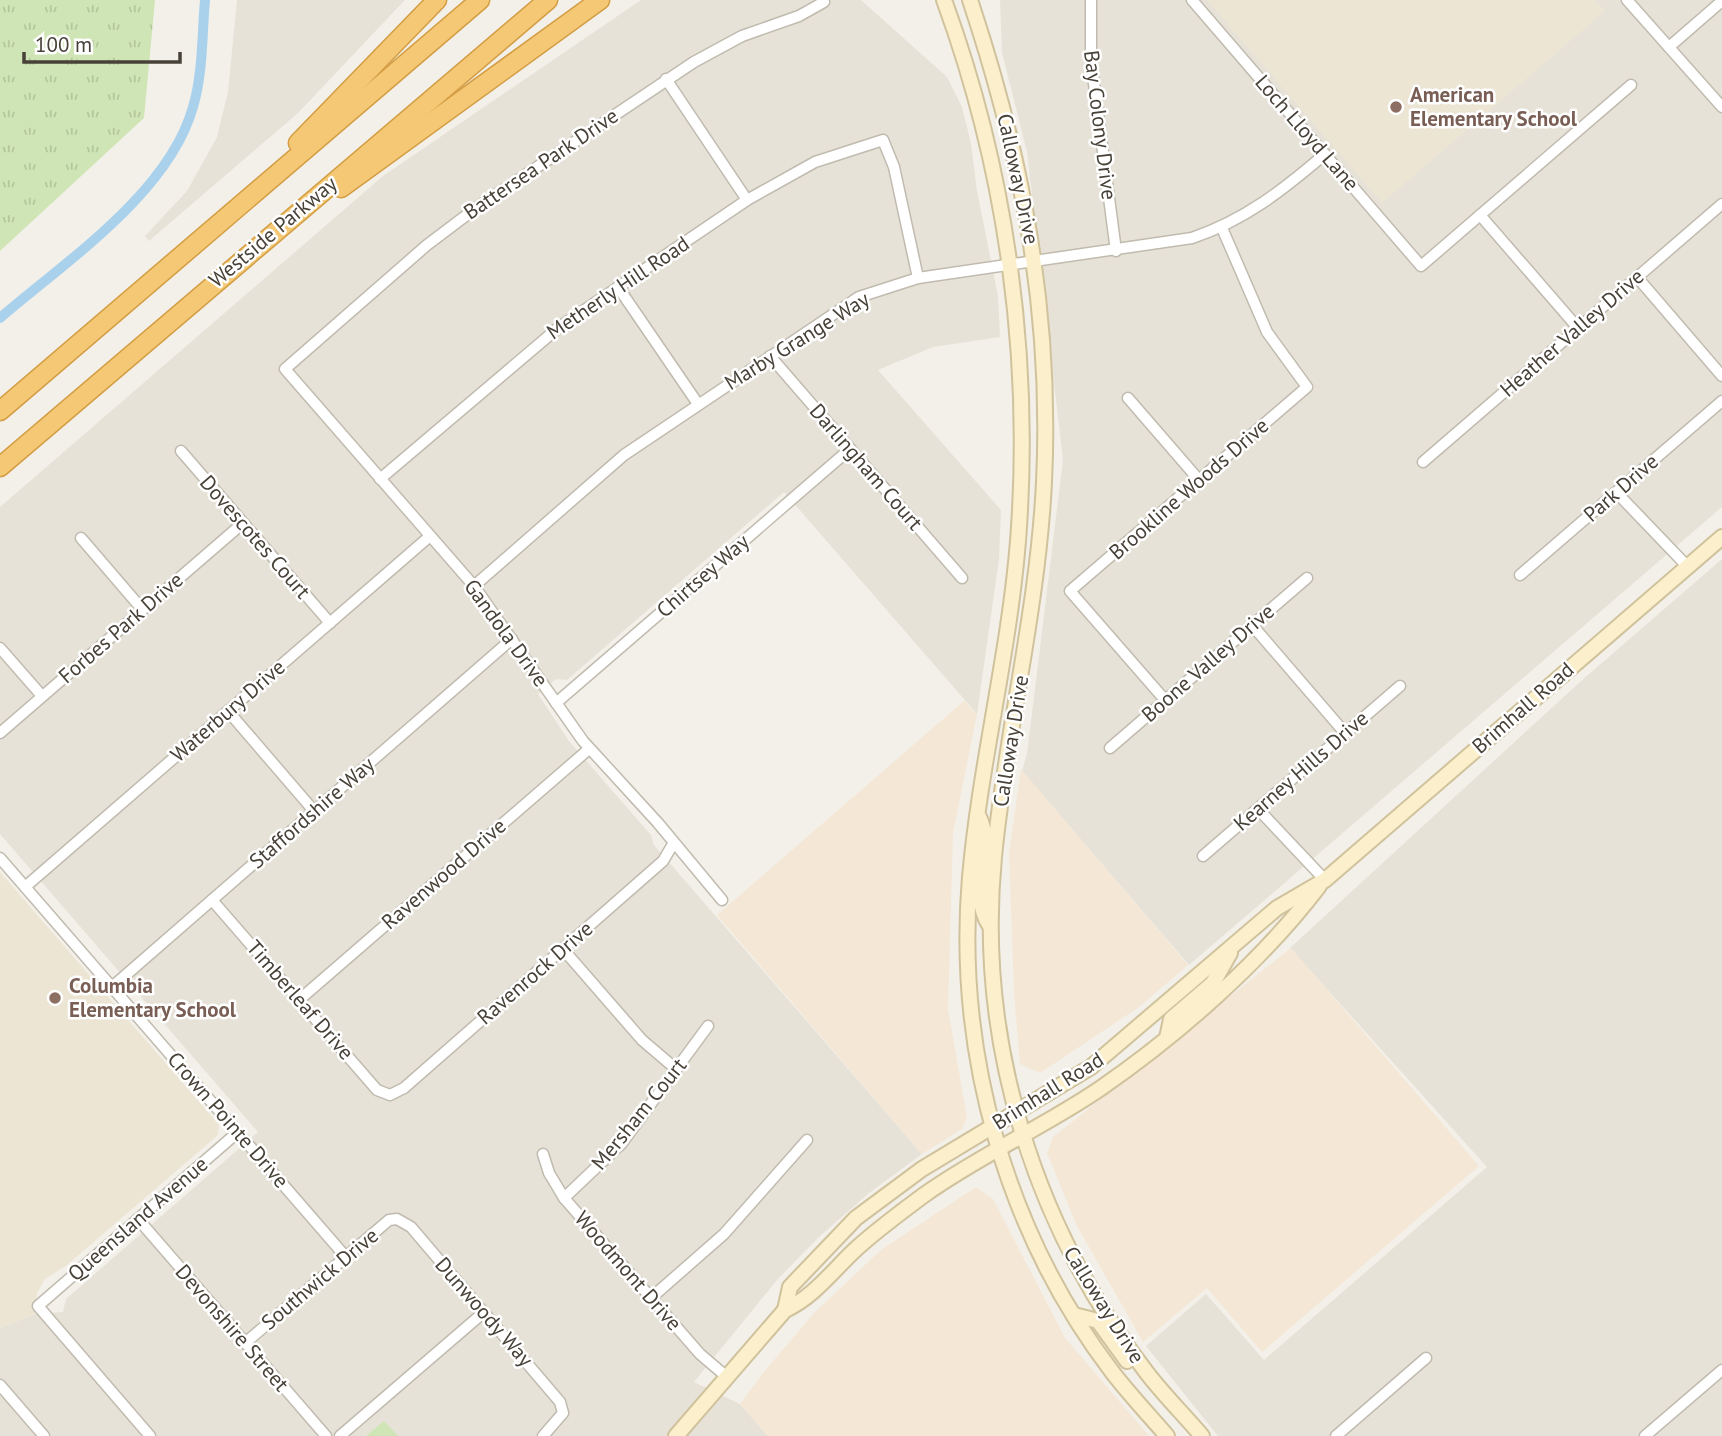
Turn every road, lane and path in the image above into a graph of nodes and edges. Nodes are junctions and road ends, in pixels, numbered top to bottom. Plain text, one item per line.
1 (437, 0) edge
2 (480, 0) edge
3 (600, 0) edge
4 (944, 0) edge
5 (970, 0) edge
6 (1091, 0) edge
7 (1192, 0) edge
8 (1627, 0) edge
9 (1722, 1) edge
10 (547, 2) edge
11 (824, 2) dead end
12 (1669, 47) junction
13 (666, 79) junction
14 (1631, 85) dead end
15 (1722, 107) edge
16 (1325, 154) junction
17 (747, 200) junction
18 (242, 204) junction
19 (1722, 204) edge
20 (1480, 215) junction
21 (279, 227) junction
22 (1222, 228) junction
23 (1116, 251) junction
24 (1036, 263) junction
25 (1008, 265) junction
26 (1637, 277) junction
27 (918, 278) junction
28 (618, 287) junction
29 (1578, 328) junction
30 (769, 356) junction
31 (285, 369) joint
32 (1722, 376) edge
33 (1128, 398) dead end
34 (1722, 401) edge
35 (698, 404) junction
36 (0, 411) edge
37 (850, 449) junction
38 (181, 451) dead end
39 (1423, 461) dead end
40 (0, 467) edge
41 (380, 478) junction
42 (1199, 480) junction
43 (1616, 492) junction
44 (243, 523) junction
45 (430, 536) junction
46 (1722, 537) edge
47 (80, 538) dead end
48 (1687, 566) junction
49 (1520, 575) dead end
50 (962, 578) dead end
51 (1307, 578) dead end
52 (474, 586) junction
53 (142, 610) junction
54 (330, 623) junction
55 (1252, 625) junction
56 (512, 639) junction
57 (0, 648) edge
58 (1400, 686) dead end
59 (42, 696) junction
60 (1165, 700) junction
61 (556, 703) junction
62 (228, 711) junction
63 (0, 733) edge
64 (1345, 733) junction
65 (990, 736) junction
66 (589, 748) junction
67 (1110, 748) dead end
68 (1258, 809) junction
69 (314, 811) junction
70 (978, 814) junction
71 (998, 821) junction
72 (673, 844) junction
73 (1203, 856) dead end
74 (0, 858) edge
75 (1325, 880) junction
76 (25, 887) junction
77 (212, 900) junction
78 (722, 900) dead end
79 (991, 927) junction
80 (1236, 943) junction
81 (562, 948) junction
82 (112, 987) junction
83 (299, 1000) junction
84 (708, 1026) dead end
85 (1167, 1038) junction
86 (676, 1069) junction
87 (390, 1095) joint
88 (1015, 1112) junction
89 (993, 1126) junction
90 (238, 1132) junction
91 (1021, 1137) junction
92 (807, 1140) dead end
93 (998, 1150) junction
94 (543, 1154) dead end
95 (564, 1198) junction
96 (138, 1219) junction
97 (397, 1219) joint
98 (345, 1256) junction
99 (651, 1298) junction
100 (785, 1310) junction
101 (483, 1312) junction
102 (1074, 1315) junction
103 (245, 1343) junction
104 (1426, 1358) dead end
105 (1722, 1370) edge
106 (727, 1377) junction
107 (1159, 1387) junction
108 (1, 1389) edge
109 (1168, 1435) edge
110 (44, 1436) edge
111 (150, 1436) edge
112 (326, 1436) edge
113 (340, 1436) edge
114 (543, 1436) edge
115 (676, 1436) edge
116 (1202, 1436) edge
117 (1336, 1436) edge
118 (1645, 1436) edge

1 - 18 highway
2 - 18 highway, Westside Parkway
3 - 21 highway
4 - 25 main road, Calloway Drive
5 - 24 main road, Calloway Drive
6 - 23 street, Bay Colony Drive
7 - 16 street, Loch Lloyd Lane
8 - 12 street
9 - 12 street
10 - 21 highway, Westside Parkway
11 - 13 street, Battersea Park Drive
12 - 15 street
13 - 17 street
13 - 31 street, Battersea Park Drive
14 - 20 street
16 - 20 street, Loch Lloyd Lane
16 - 22 street, Marby Grange Way
17 - 27 street, Metherly Hill Road
17 - 28 street, Metherly Hill Road
18 - 36 highway, Westside Parkway
19 - 26 street, Heather Valley Drive
20 - 29 street
21 - 40 highway, Westside Parkway
22 - 23 street, Marby Grange Way
22 - 42 street, Brookline Woods Drive
23 - 24 street, Marby Grange Way
24 - 25 street, Marby Grange Way
24 - 71 main road, Calloway Drive
25 - 27 street, Marby Grange Way
25 - 65 main road, Calloway Drive
26 - 29 street, Heather Valley Drive
26 - 32 street
27 - 30 street, Marby Grange Way
28 - 35 street
28 - 41 street, Metherly Hill Road
29 - 39 street, Heather Valley Drive
30 - 35 street, Marby Grange Way
30 - 37 street, Darlingham Court
31 - 41 street, Gandola Drive
33 - 42 street
34 - 43 street, Park Drive
35 - 52 street, Marby Grange Way
37 - 50 street, Darlingham Court
37 - 61 street, Chirtsey Way
38 - 44 street, Dovescotes Court
41 - 45 street, Gandola Drive
42 - 60 street, Brookline Woods Drive
43 - 48 street
43 - 49 street, Park Drive
44 - 53 street, Forbes Park Drive
44 - 54 street, Dovescotes Court
45 - 52 street, Gandola Drive
45 - 54 street, Waterbury Drive
46 - 48 main road, Brimhall Road
47 - 53 street
48 - 75 main road, Brimhall Road
51 - 55 street, Boone Valley Drive
52 - 56 street, Gandola Drive
53 - 59 street, Forbes Park Drive
54 - 62 street, Waterbury Drive
55 - 60 street, Boone Valley Drive
55 - 64 street
56 - 61 street, Gandola Drive
56 - 69 street, Staffordshire Way
57 - 59 street
58 - 64 street, Kearney Hills Drive
59 - 63 street, Forbes Park Drive
60 - 67 street, Boone Valley Drive
61 - 66 street, Gandola Drive
62 - 69 street
62 - 76 street, Waterbury Drive
64 - 68 street, Kearney Hills Drive
65 - 70 main road, Calloway Drive
65 - 71 main road
66 - 72 street, Gandola Drive
66 - 83 street, Ravenwood Drive
68 - 73 street, Kearney Hills Drive
68 - 75 street
69 - 77 street, Staffordshire Way
70 - 79 main road
70 - 89 main road, Calloway Drive
71 - 79 main road, Calloway Drive
72 - 78 street, Gandola Drive
72 - 81 street, Ravenrock Drive
74 - 76 street, Crown Pointe Drive
75 - 80 main road, Brimhall Road
75 - 85 main road, Brimhall Road
76 - 82 street, Crown Pointe Drive
77 - 82 street, Staffordshire Way
77 - 83 street, Timberleaf Drive
79 - 88 main road, Calloway Drive
80 - 85 main road
80 - 88 main road, Brimhall Road
81 - 86 street
81 - 87 street, Ravenrock Drive
82 - 90 street, Crown Pointe Drive
83 - 87 street, Timberleaf Drive
84 - 86 street, Mersham Court
85 - 91 main road, Brimhall Road
86 - 95 street, Mersham Court
88 - 89 main road, Brimhall Road
88 - 91 main road, Calloway Drive
89 - 93 main road, Calloway Drive
89 - 100 main road, Brimhall Road
90 - 96 street, Queensland Avenue
90 - 98 street, Crown Pointe Drive
91 - 93 main road, Brimhall Road
91 - 107 main road, Calloway Drive
92 - 99 street
93 - 100 main road, Brimhall Road
93 - 102 main road, Calloway Drive
94 - 95 street, Woodmont Drive
95 - 99 street, Woodmont Drive
96 - 103 street, Devonshire Street
96 - 111 street, Queensland Avenue
97 - 98 street, Southwick Drive
97 - 101 street, Dunwoody Way
98 - 103 street, Southwick Drive
99 - 106 street, Woodmont Drive
100 - 106 main road, Brimhall Road
101 - 113 street
101 - 114 street, Dunwoody Way
102 - 107 main road
102 - 109 main road, Calloway Drive
103 - 112 street, Devonshire Street
104 - 117 street
105 - 118 street
106 - 115 main road, Brimhall Road
107 - 116 main road, Calloway Drive
108 - 110 street

